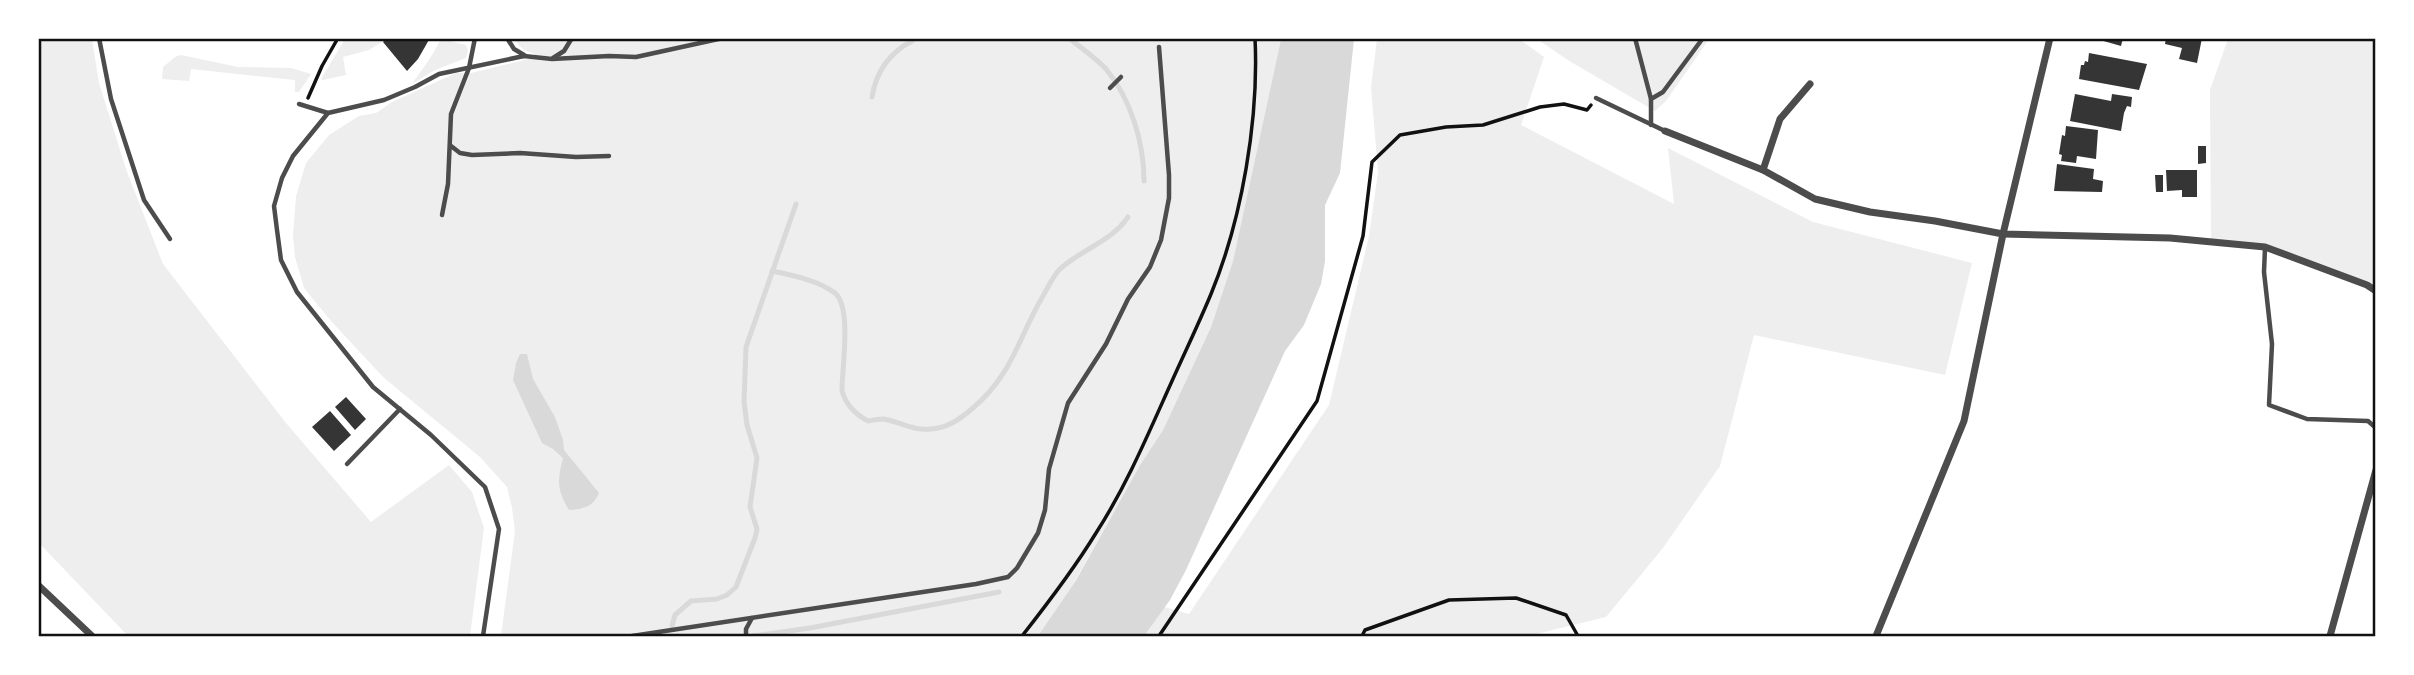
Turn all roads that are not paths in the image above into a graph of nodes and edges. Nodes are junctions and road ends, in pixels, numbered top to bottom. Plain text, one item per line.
1 (99, 38) edge
2 (475, 38) edge
3 (507, 38) edge
4 (572, 38) edge
5 (723, 38) edge
6 (1634, 38) edge
7 (1703, 38) edge
8 (2050, 38) edge
9 (1159, 47) dead end
10 (524, 56) junction
11 (552, 59) junction
12 (469, 68) junction
13 (1121, 77) dead end
14 (1810, 84) dead end
15 (1110, 88) dead end
16 (1596, 98) road end
17 (1651, 99) junction
18 (302, 105) road end
19 (328, 113) junction
20 (1651, 124) junction
21 (1665, 131) joint
22 (451, 146) junction
23 (609, 156) dead end
24 (1763, 170) junction
25 (442, 215) dead end
26 (2003, 234) junction
27 (170, 239) dead end
28 (2265, 247) junction
29 (2375, 291) edge
30 (400, 409) junction
31 (2375, 428) edge
32 (347, 464) dead end
33 (2375, 470) edge
34 (38, 585) edge
35 (752, 617) junction
36 (644, 635) edge
37 (92, 636) edge
38 (483, 636) edge
39 (632, 636) edge
40 (746, 636) edge
41 (1876, 636) edge
42 (2330, 636) edge

1 - 27 lane
2 - 12 lane
3 - 10 lane
4 - 11 lane
5 - 11 lane
6 - 17 lane
7 - 17 lane
8 - 26 street
9 - 35 lane
10 - 11 lane
10 - 12 lane
12 - 19 lane
12 - 22 lane
13 - 15 lane
14 - 24 street
16 - 20 lane
17 - 20 lane
18 - 19 lane
19 - 30 lane
20 - 21 lane
21 - 24 street
22 - 23 lane
22 - 25 lane
24 - 26 street
26 - 28 street
26 - 41 street
28 - 29 street
28 - 31 lane
30 - 32 lane
30 - 38 lane
33 - 42 street
34 - 37 street
35 - 36 lane
35 - 40 lane
36 - 39 lane

